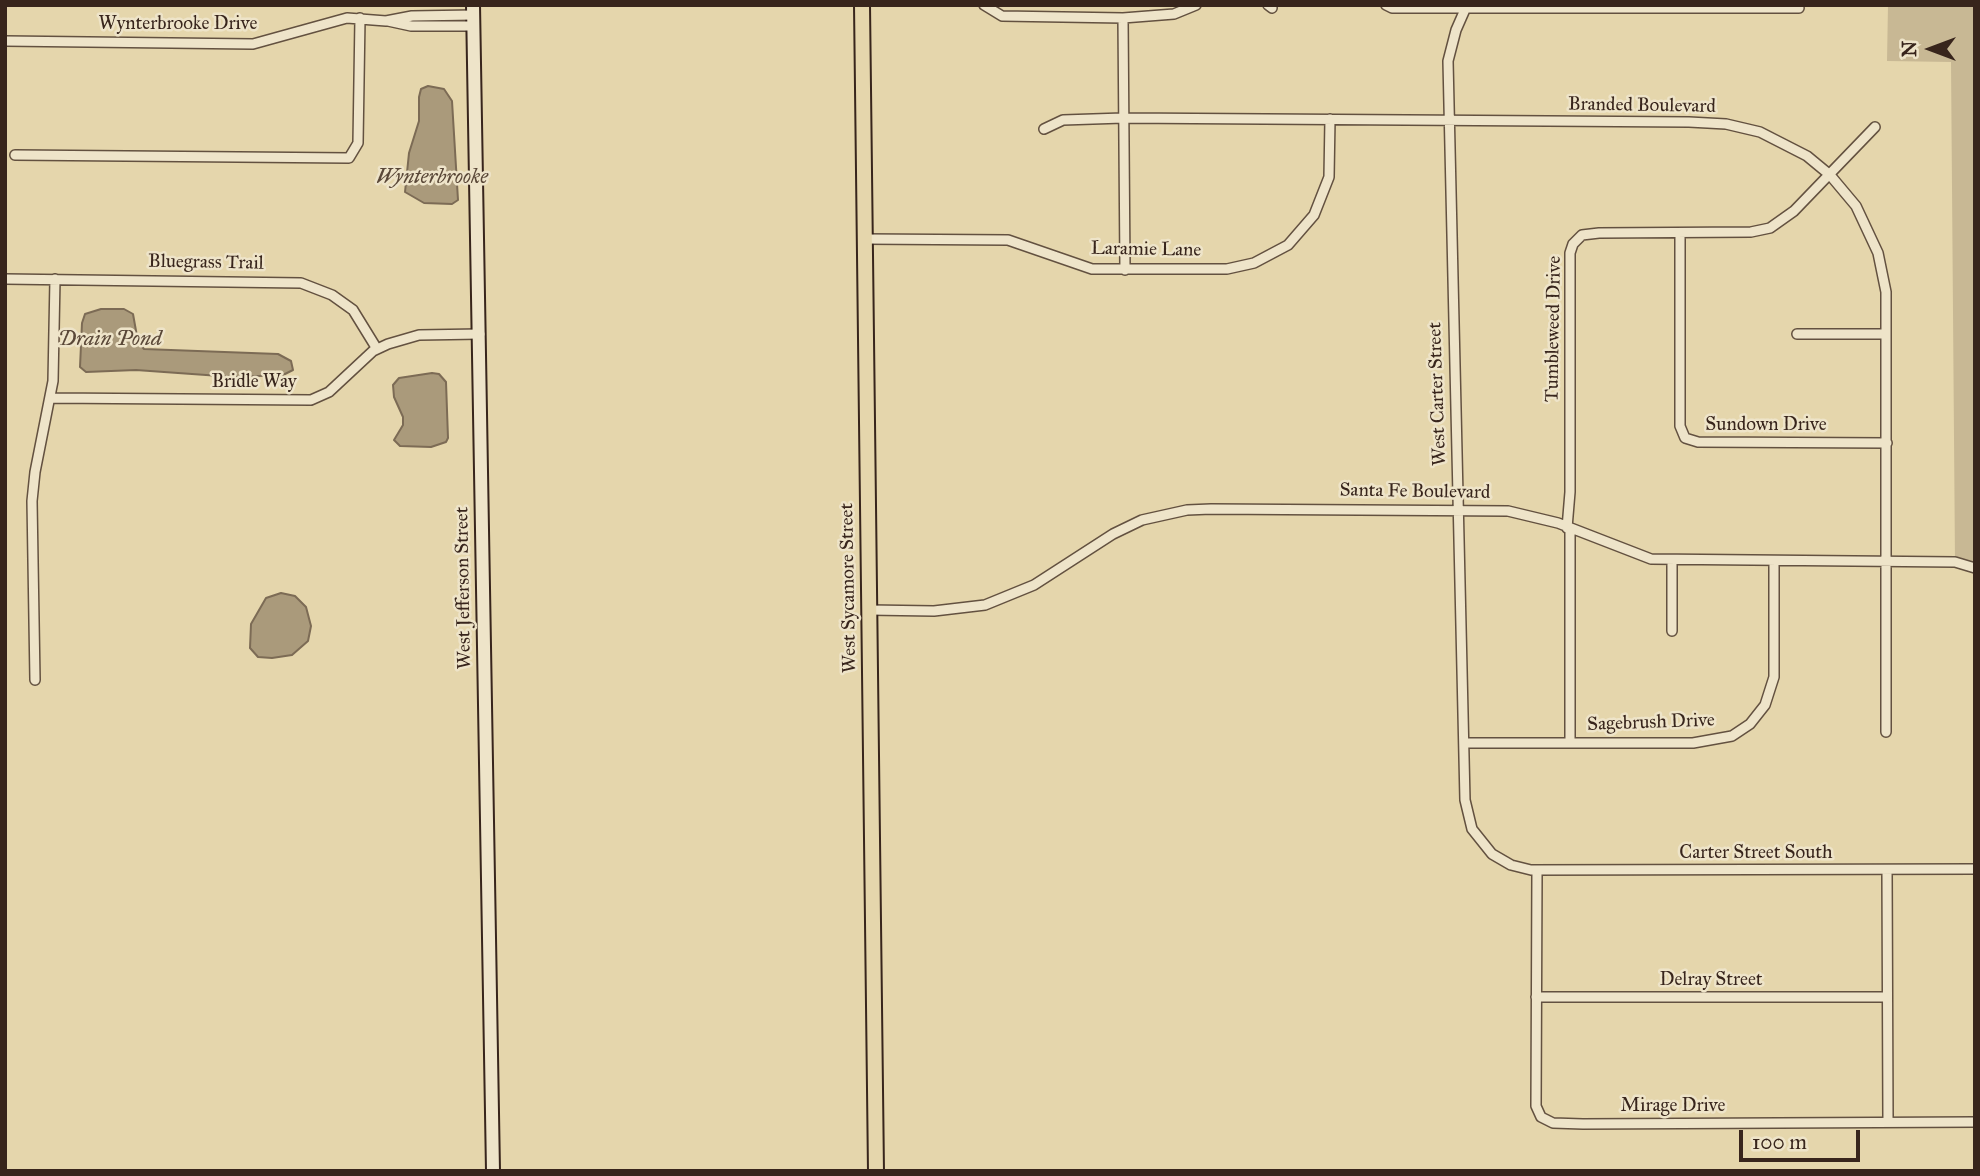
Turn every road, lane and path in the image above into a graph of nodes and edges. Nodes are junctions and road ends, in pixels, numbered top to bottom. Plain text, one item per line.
1 (862, 5) edge
2 (984, 5) edge
3 (1196, 5) edge
4 (1386, 5) edge
5 (1467, 6) edge
6 (1613, 6) edge
7 (1799, 8) dead end
8 (474, 15) edge
9 (360, 18) junction
10 (1123, 18) junction
11 (5, 41) edge
12 (1124, 118) junction
13 (1330, 119) junction
14 (1449, 119) junction
15 (1875, 127) dead end
16 (1044, 129) dead end
17 (15, 155) dead end
18 (1830, 175) junction
19 (1680, 233) junction
20 (864, 239) junction
21 (1125, 270) junction
22 (5, 279) edge
23 (55, 279) junction
24 (480, 334) junction
25 (1797, 334) dead end
26 (1886, 334) junction
27 (377, 349) junction
28 (50, 398) junction
29 (1887, 443) junction
30 (1459, 509) junction
31 (1568, 529) junction
32 (1672, 561) junction
33 (1774, 561) junction
34 (1886, 561) junction
35 (1975, 568) edge
36 (869, 610) junction
37 (1672, 631) dead end
38 (34, 680) dead end
39 (1886, 732) dead end
40 (1464, 743) junction
41 (1570, 743) junction
42 (1975, 869) edge
43 (1536, 870) junction
44 (1887, 870) junction
45 (1886, 997) junction
46 (1536, 998) junction
47 (1888, 1122) junction
48 (1975, 1122) edge
49 (493, 1171) edge
50 (876, 1171) edge

1 - 20 main road, West Sycamore Street
2 - 10 street
3 - 10 street
4 - 5 street
5 - 6 street
5 - 14 street, West Carter Street
6 - 7 street
8 - 9 street, Wynterbrooke Drive
8 - 24 street, West Jefferson Street
9 - 11 street, Wynterbrooke Drive
9 - 17 street
10 - 12 street
12 - 13 street, Branded Boulevard
12 - 16 street, Branded Boulevard
12 - 21 street
13 - 14 street, Branded Boulevard
13 - 21 street, Laramie Lane
14 - 18 street, Branded Boulevard
14 - 30 street, West Carter Street
15 - 18 street, Tumbleweed Drive
18 - 19 street, Tumbleweed Drive
18 - 26 street, Branded Boulevard
19 - 29 street, Sundown Drive
19 - 31 street, Tumbleweed Drive
20 - 21 street, Laramie Lane
20 - 36 main road, West Sycamore Street
22 - 23 street, Bluegrass Trail
23 - 27 street, Bluegrass Trail
23 - 28 street
24 - 27 street, Bridle Way
24 - 49 street, West Jefferson Street
25 - 26 street
26 - 29 street, Branded Boulevard
27 - 28 street, Bridle Way
28 - 38 street
29 - 34 street, Branded Boulevard
30 - 31 street, Santa Fe Boulevard
30 - 36 street, Santa Fe Boulevard
30 - 40 street, West Carter Street
31 - 32 street, Santa Fe Boulevard
31 - 41 street, Tumbleweed Drive
32 - 33 street, Santa Fe Boulevard
32 - 37 street
33 - 34 street, Santa Fe Boulevard
33 - 41 street, Sagebrush Drive
34 - 35 street, Santa Fe Boulevard
34 - 39 street, Branded Boulevard
36 - 50 main road, West Sycamore Street
40 - 41 street, Sagebrush Drive
40 - 43 street, West Carter Street
42 - 44 street, Carter Street South
43 - 44 street, Carter Street South
43 - 46 street
44 - 45 street
45 - 46 street, Delray Street
45 - 47 street
46 - 47 street, Mirage Drive
47 - 48 street, Mirage Drive

